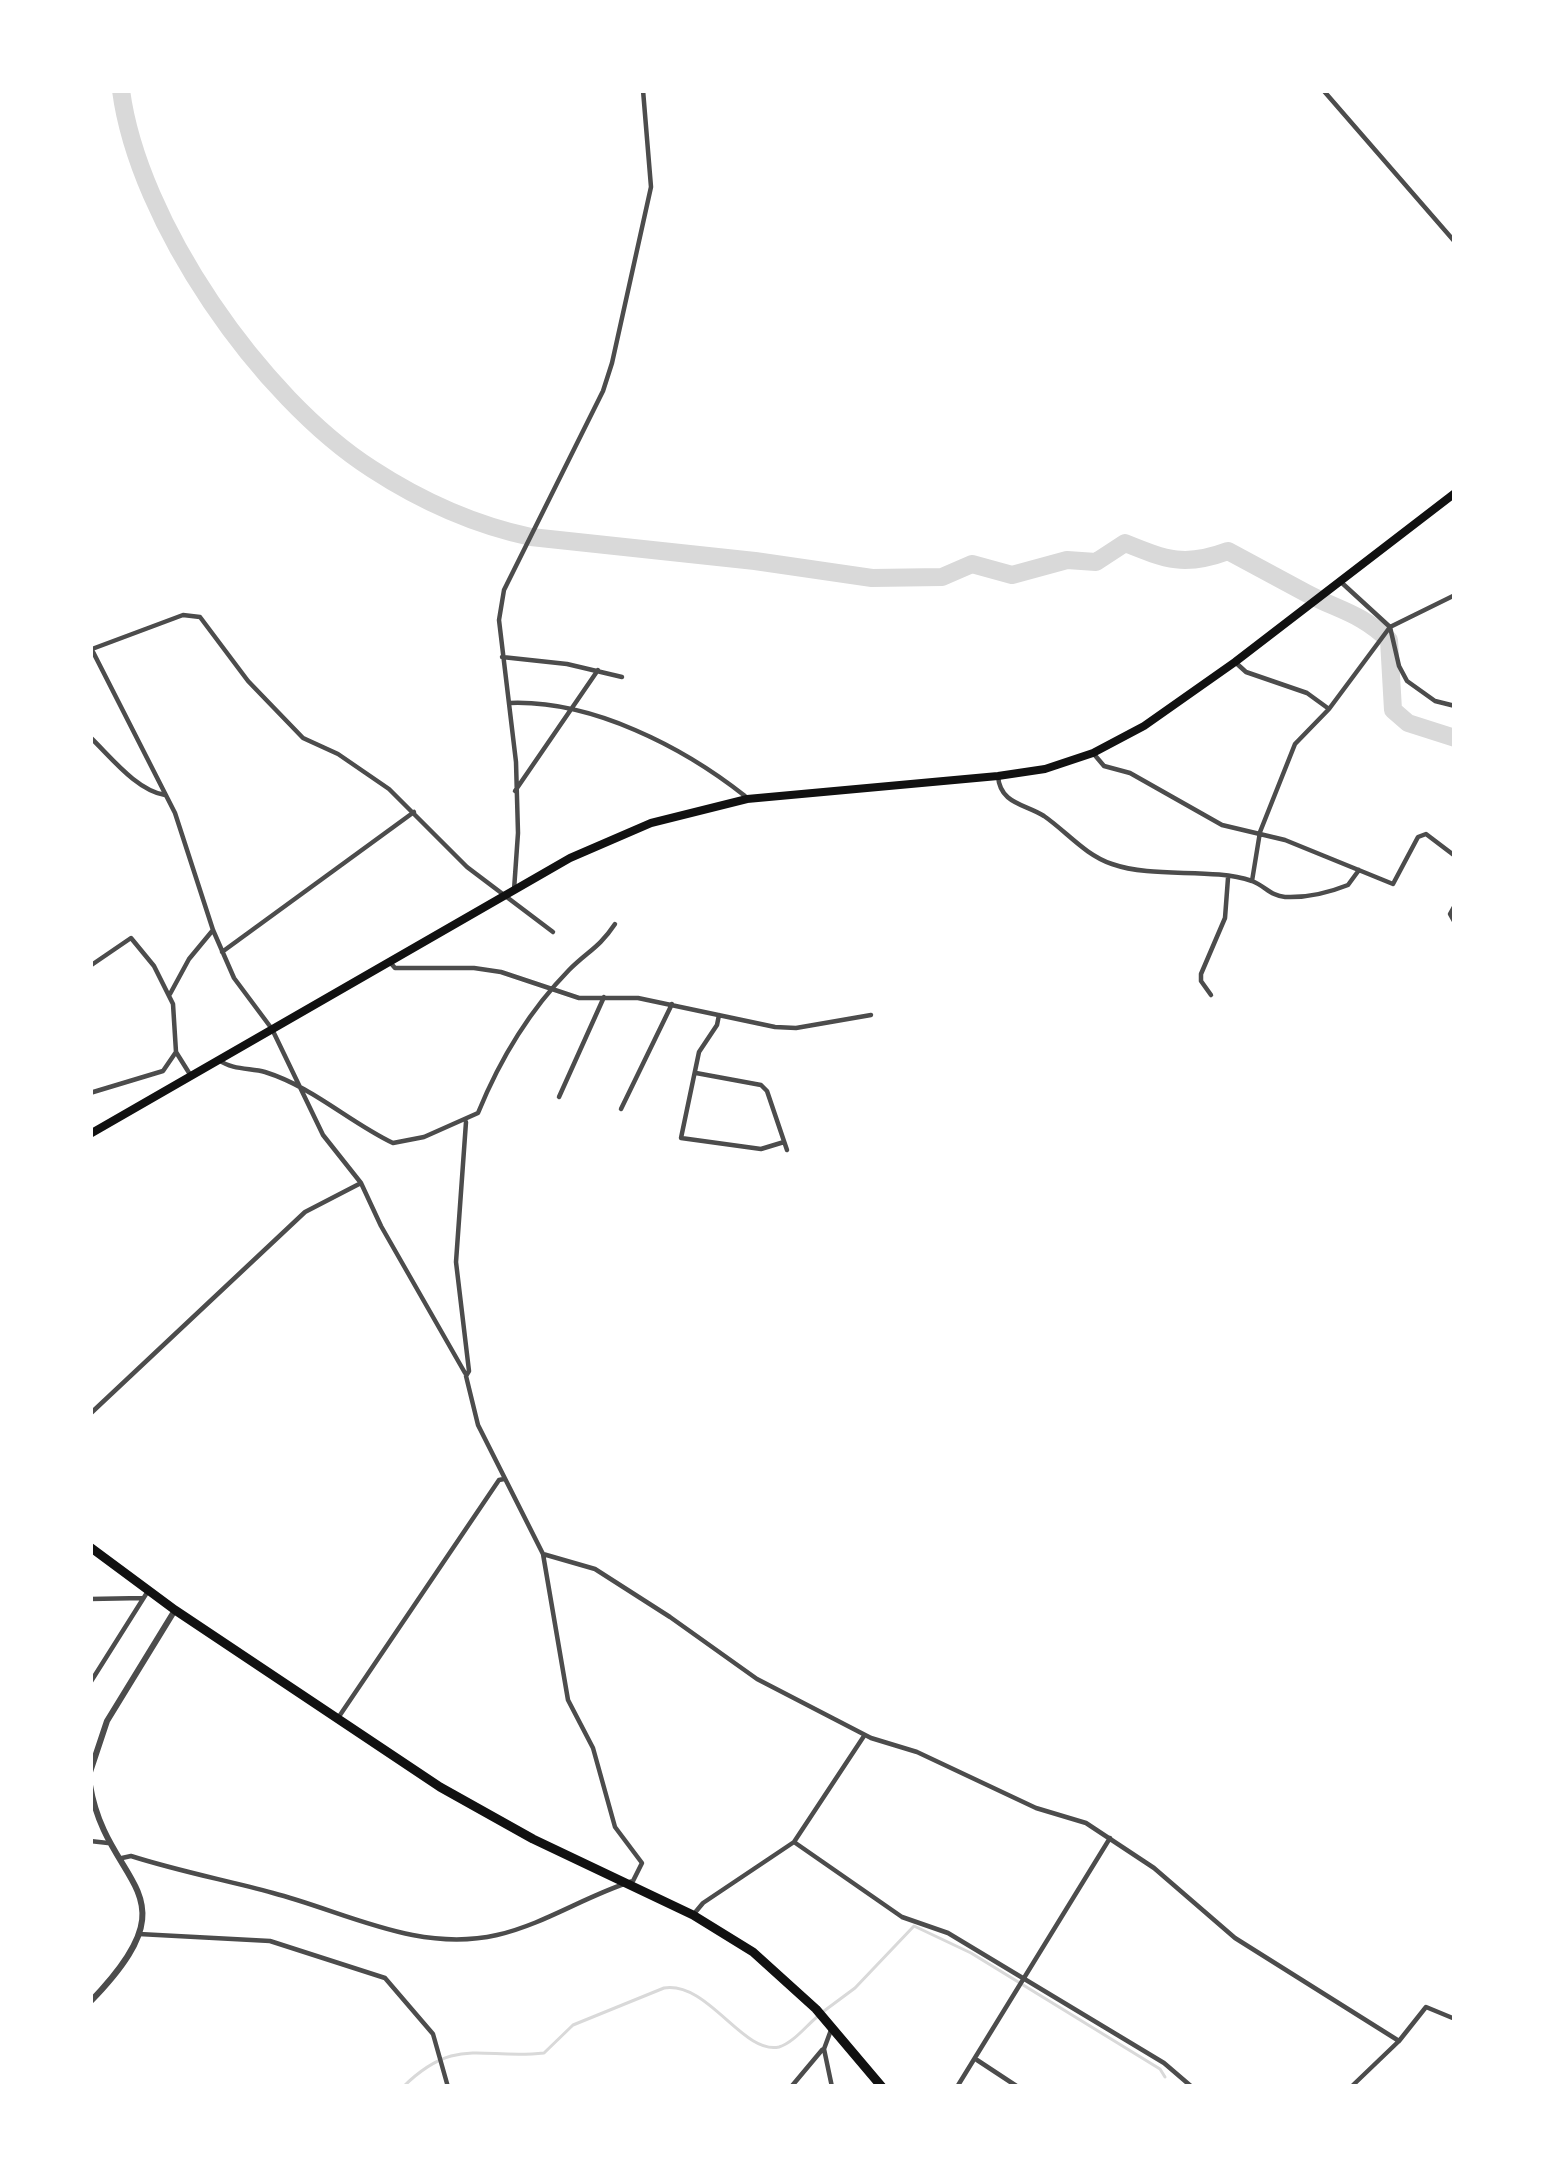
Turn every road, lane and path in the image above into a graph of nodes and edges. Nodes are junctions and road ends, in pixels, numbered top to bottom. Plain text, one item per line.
1 (644, 90) edge
2 (1325, 91) edge
3 (1455, 242) edge
4 (1455, 493) edge
5 (1341, 584) junction
6 (1455, 595) edge
7 (1388, 629) junction
8 (91, 648) edge
9 (502, 657) junction
10 (1235, 662) junction
11 (598, 670) junction
12 (622, 677) dead end
13 (510, 703) junction
14 (1455, 706) edge
15 (1329, 709) junction
16 (573, 712) junction
17 (90, 737) edge
18 (1093, 753) junction
19 (998, 776) junction
20 (515, 791) junction
21 (166, 795) junction
22 (747, 800) junction
23 (414, 812) junction
24 (1260, 832) junction
25 (1455, 856) edge
26 (1359, 870) junction
27 (1228, 878) junction
28 (1252, 881) junction
29 (509, 893) junction
30 (1455, 905) edge
31 (1455, 923) edge
32 (615, 924) dead end
33 (213, 930) junction
34 (553, 932) dead end
35 (222, 952) junction
36 (389, 961) junction
37 (90, 965) edge
38 (550, 991) junction
39 (168, 995) junction
40 (1211, 995) dead end
41 (604, 997) junction
42 (672, 1004) junction
43 (871, 1015) dead end
44 (719, 1016) junction
45 (272, 1029) junction
46 (176, 1052) junction
47 (219, 1060) junction
48 (696, 1073) junction
49 (191, 1076) junction
50 (298, 1084) junction
51 (90, 1093) edge
52 (559, 1097) dead end
53 (621, 1109) dead end
54 (466, 1122) junction
55 (90, 1134) edge
56 (361, 1183) junction
57 (466, 1376) junction
58 (90, 1414) edge
59 (504, 1479) junction
60 (90, 1547) edge
61 (543, 1554) junction
62 (146, 1594) junction
63 (90, 1599) edge
64 (175, 1610) junction
65 (90, 1683) edge
66 (338, 1718) junction
67 (90, 1732) edge
68 (865, 1735) junction
69 (99, 1737) junction
70 (90, 1772) edge
71 (90, 1785) edge
72 (1110, 1838) junction
73 (90, 1841) edge
74 (794, 1842) junction
75 (113, 1843) junction
76 (122, 1858) junction
77 (626, 1882) junction
78 (693, 1915) junction
79 (139, 1934) junction
80 (1023, 1984) junction
81 (90, 2002) edge
82 (1455, 2020) edge
83 (833, 2028) junction
84 (1399, 2041) junction
85 (824, 2049) junction
86 (977, 2060) junction
87 (448, 2087) edge
88 (790, 2087) edge
89 (832, 2087) edge
90 (882, 2087) edge
91 (958, 2087) edge
92 (1018, 2087) edge
93 (1192, 2087) edge
94 (1351, 2087) edge

1 - 9 street
2 - 3 street
4 - 5 main road
5 - 7 street
5 - 10 main road
6 - 7 street
7 - 14 street
7 - 15 street
8 - 21 street
8 - 23 street
9 - 11 street
9 - 13 street
10 - 15 street
10 - 18 main road
11 - 12 street
11 - 16 street
13 - 16 street
13 - 20 street
15 - 24 street
16 - 20 street
16 - 22 street
17 - 21 street
18 - 19 main road
18 - 24 street
19 - 22 main road
19 - 27 street
20 - 29 street
21 - 33 street
22 - 29 main road
23 - 29 street
23 - 35 street
24 - 26 street
24 - 28 street
25 - 26 street
26 - 28 street
27 - 28 street
27 - 40 street
29 - 34 street
29 - 36 main road
30 - 31 street
32 - 38 street
33 - 35 street
33 - 39 street
35 - 45 street
36 - 38 street
36 - 45 main road
37 - 39 street
38 - 41 street
38 - 54 street
39 - 46 street
41 - 42 street
41 - 52 street
42 - 44 street
42 - 53 street
43 - 44 street
44 - 48 street
45 - 47 main road
45 - 50 street
46 - 49 street
46 - 51 street
47 - 49 main road
47 - 50 street
48 - 48 street
49 - 55 main road
50 - 54 street
50 - 56 street
54 - 57 street
56 - 57 street
56 - 58 street
57 - 59 street
59 - 61 street
59 - 66 street
60 - 62 highway
61 - 68 street
61 - 77 street
62 - 63 street
62 - 64 highway
62 - 65 street
64 - 66 highway
64 - 69 street
66 - 77 highway
67 - 69 street
68 - 72 street
68 - 74 street
69 - 70 street
71 - 75 street
72 - 80 street
72 - 84 street
73 - 75 street
74 - 78 street
74 - 80 street
75 - 76 street
76 - 77 street
76 - 79 street
77 - 78 highway
78 - 83 highway
79 - 81 street
79 - 87 street
80 - 86 street
80 - 93 street
82 - 84 street
83 - 85 street
83 - 90 highway
84 - 94 street
85 - 88 street
85 - 89 street
86 - 91 street
86 - 92 street

